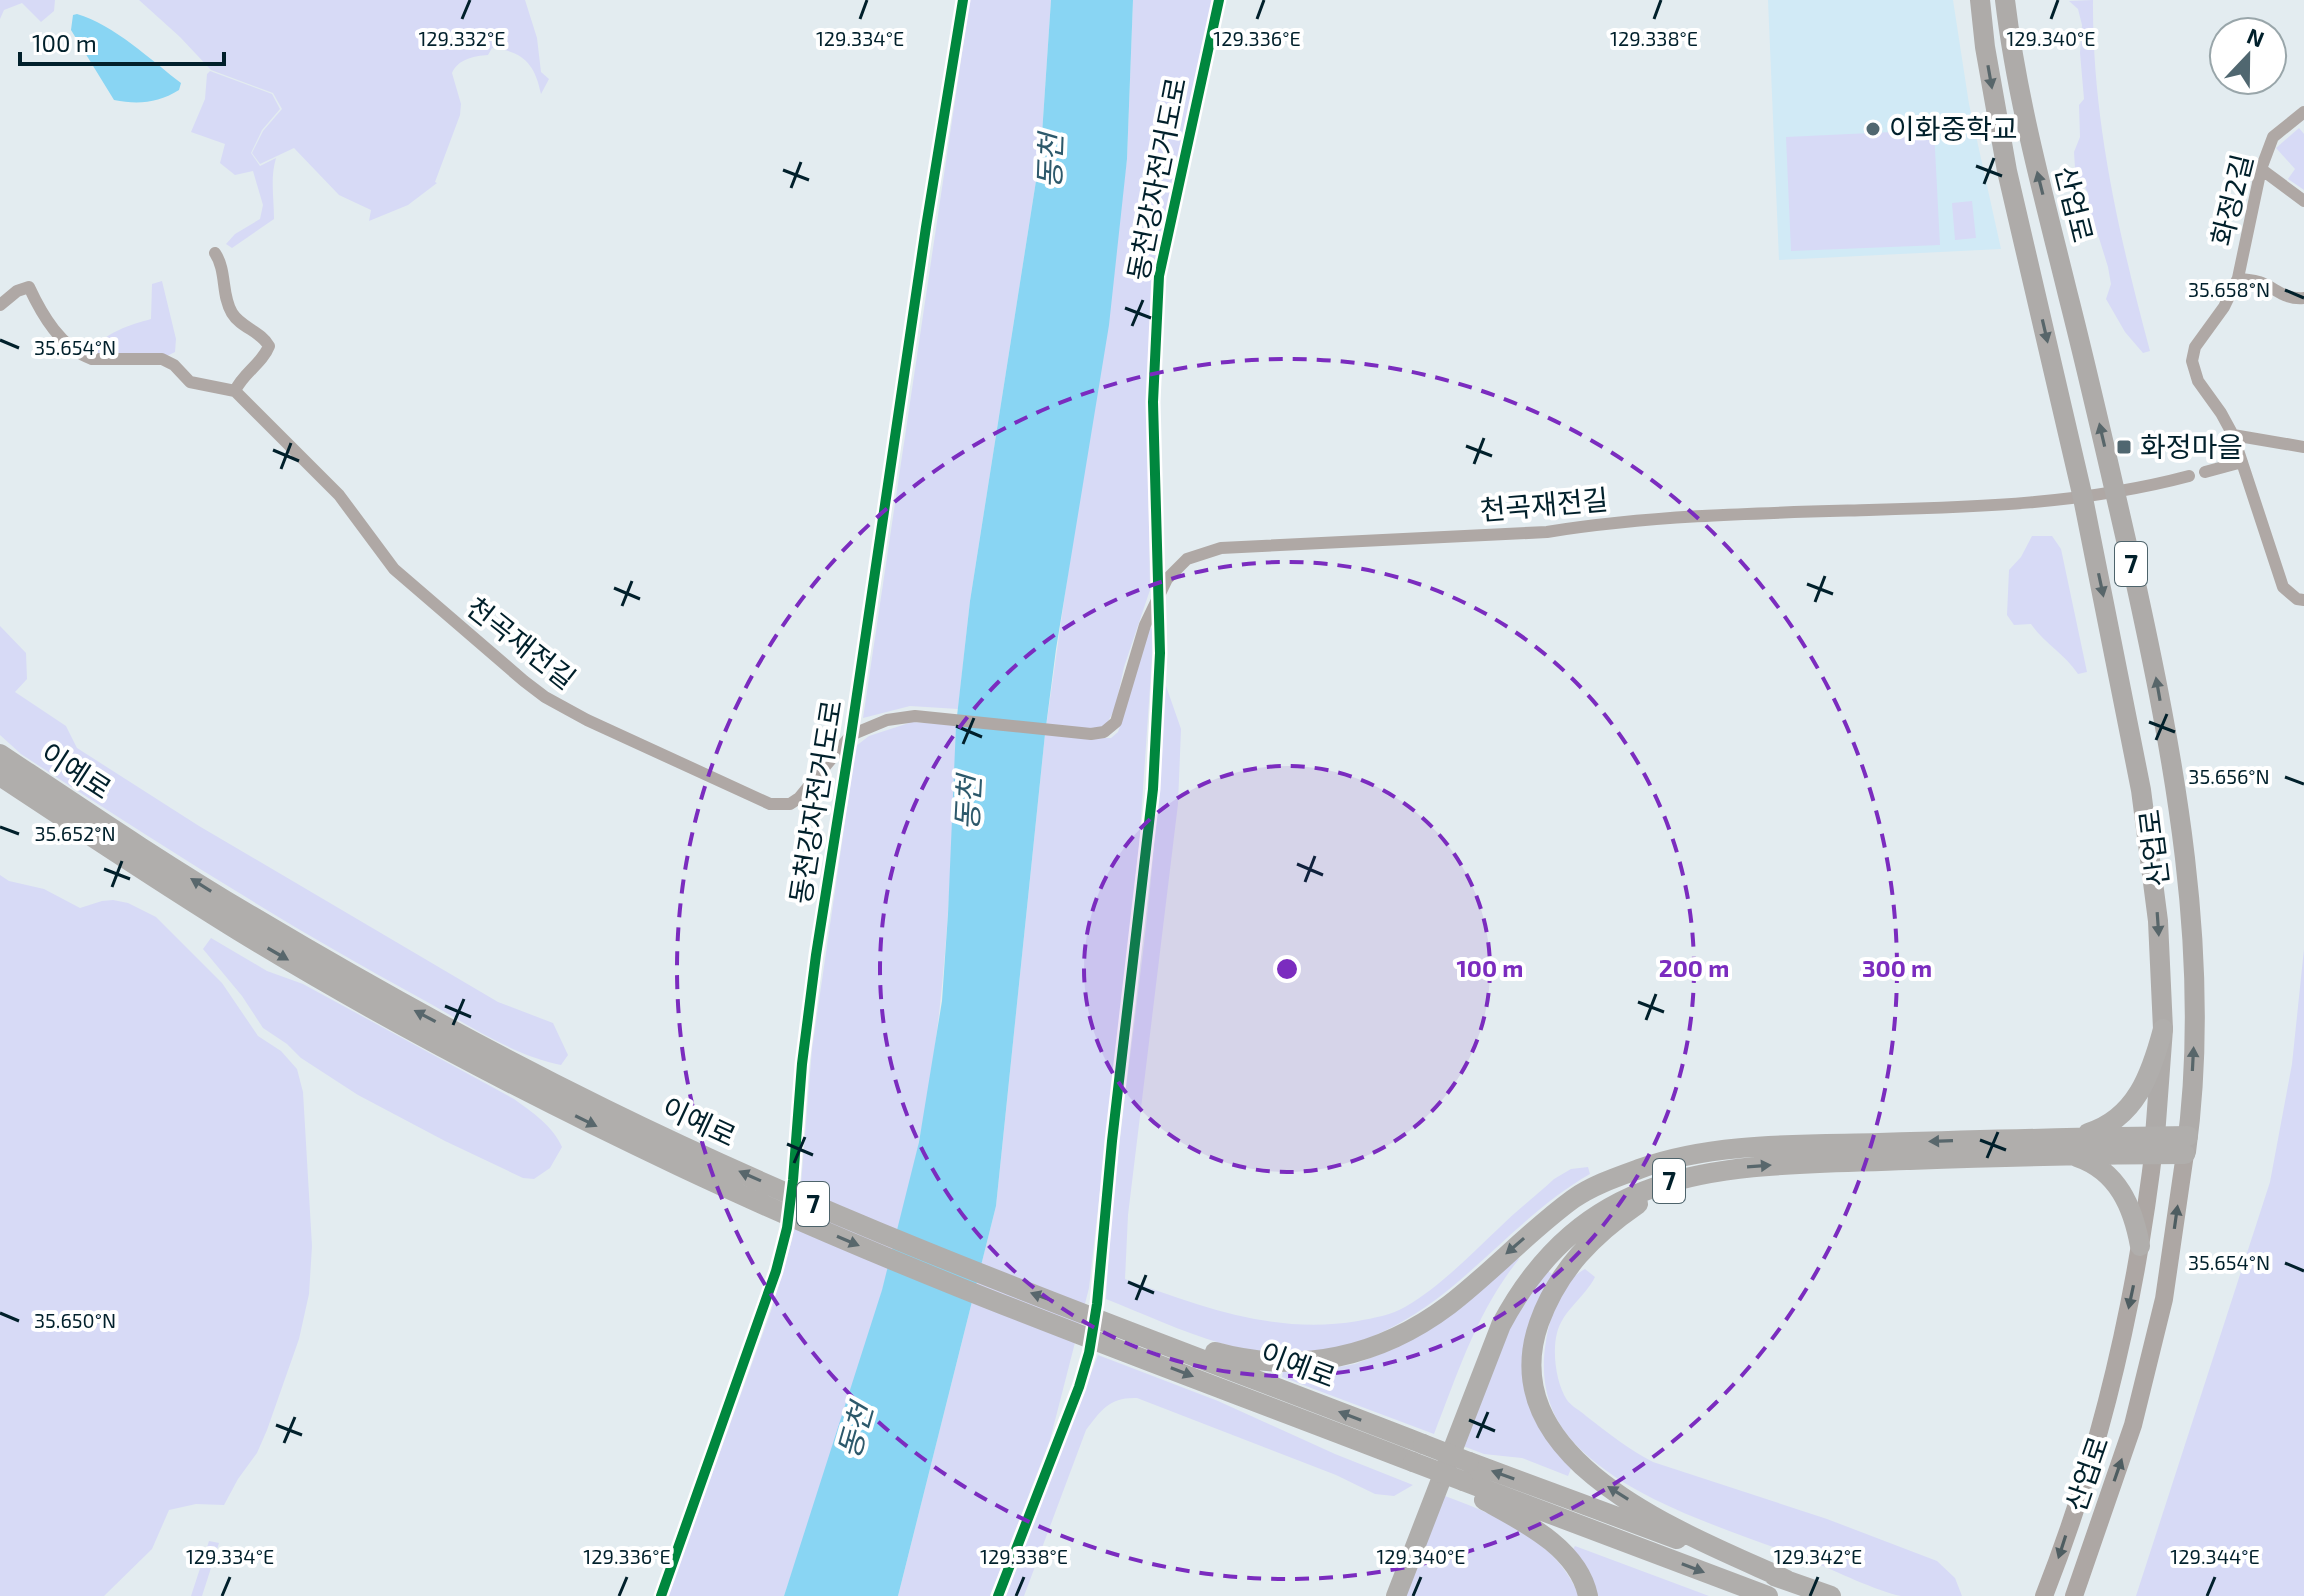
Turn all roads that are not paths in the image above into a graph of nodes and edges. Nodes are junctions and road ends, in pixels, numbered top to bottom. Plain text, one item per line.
1 (1980, 0) edge
2 (2005, 0) edge
3 (2304, 112) edge
4 (2261, 169) junction
5 (2304, 201) edge
6 (215, 253) dead end
7 (2238, 278) junction
8 (2304, 298) edge
9 (0, 305) edge
10 (235, 391) junction
11 (2233, 435) junction
12 (2304, 447) edge
13 (2242, 462) junction
14 (2205, 472) dead end
15 (2189, 476) dead end
16 (2115, 492) junction
17 (2083, 498) junction
18 (2304, 600) edge
19 (0, 754) edge
20 (0, 776) edge
21 (2163, 1029) junction
22 (518, 1076) junction
23 (2154, 1145) junction
24 (2187, 1145) junction
25 (2072, 1146) junction
26 (1736, 1150) junction
27 (1716, 1170) junction
28 (2140, 1246) junction
29 (1115, 1324) junction
30 (1418, 1453) junction
31 (1464, 1477) junction
32 (1787, 1580) junction
33 (1384, 1596) edge
34 (1396, 1596) edge
35 (1588, 1596) edge
36 (1768, 1596) edge
37 (1831, 1596) edge
38 (2044, 1596) edge
39 (2074, 1596) edge

1 -> 17 main road, 산업로 / 7
16 -> 2 main road, 산업로 / 7
3 - 4 street, 화정2길
4 - 5 street
4 - 7 street, 화정2길
6 - 10 street
7 - 8 street
7 - 11 street, 화정2길
9 - 10 street
10 - 17 street, 천곡재전길
11 - 12 street
11 - 13 street
13 - 14 street
13 - 18 street
15 - 16 street, 천곡재전길
16 - 17 street, 천곡재전길
24 -> 16 main road, 산업로 / 7
17 -> 21 main road, 산업로 / 7
22 -> 19 highway, 이예로 / 7
20 -> 22 highway, 이예로 / 7
21 - 23 main road, 산업로
21 - 25 highway, 7
29 -> 22 highway, 이예로 / 7
22 -> 30 highway, 이예로 / 7
23 - 24 highway, 7
23 - 25 highway, 7
23 - 28 main road, 산업로
39 -> 24 main road, 산업로 / 7
25 -> 26 highway, 7
27 -> 25 highway, 7
25 - 28 highway
26 -> 29 highway, 7
26 - 33 highway
32 -> 27 highway
27 - 34 highway, 7
28 -> 38 main road, 산업로
30 -> 29 highway, 이예로
30 - 31 highway, bridge
32 -> 31 highway
31 - 35 highway
31 -> 36 highway
32 - 37 highway

